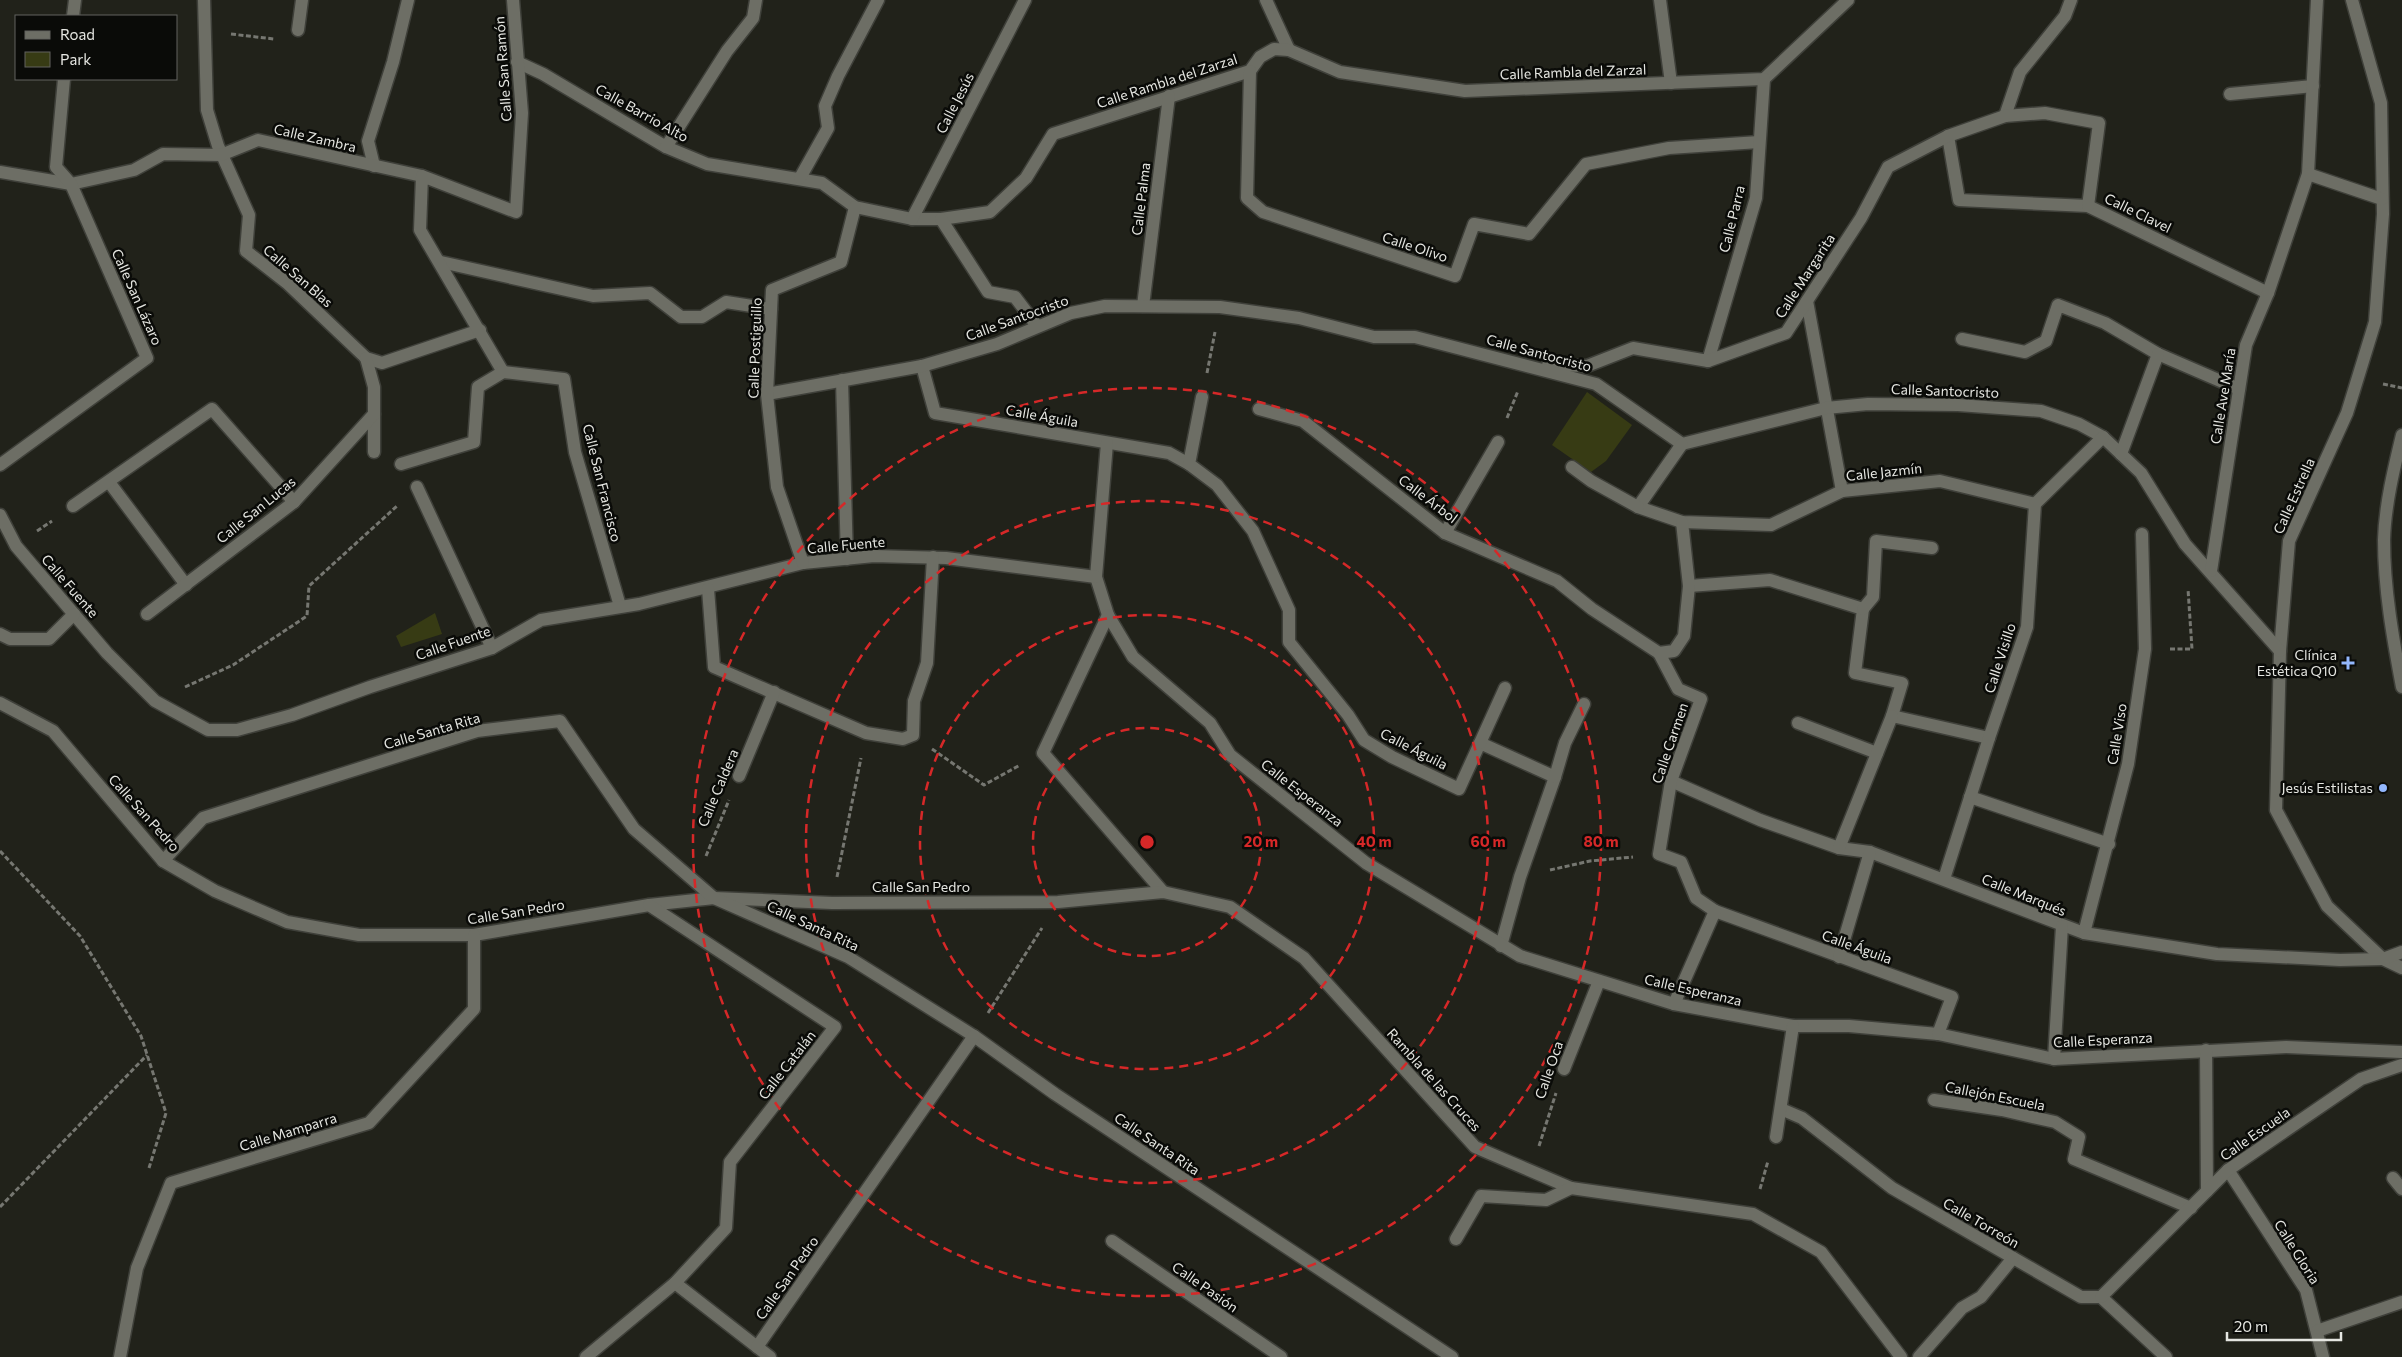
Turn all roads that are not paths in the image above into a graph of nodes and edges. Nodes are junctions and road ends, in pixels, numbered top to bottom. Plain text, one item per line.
1 (75, 0) edge
2 (204, 0) edge
3 (302, 0) edge
4 (408, 0) edge
5 (513, 0) edge
6 (756, 0) edge
7 (878, 0) edge
8 (1024, 0) edge
9 (1266, 0) edge
10 (1660, 0) edge
11 (1848, 0) edge
12 (2071, 0) edge
13 (2317, 0) edge
14 (2352, 0) edge
15 (72, 15) edge
16 (298, 30) road end
17 (1289, 50) junction
18 (518, 62) junction
19 (1250, 70) junction
20 (1764, 79) junction
21 (64, 80) edge
22 (1671, 83) junction
23 (2313, 86) junction
24 (2230, 94) dead end
25 (1169, 96) junction
26 (2005, 116) junction
27 (1948, 136) junction
28 (1759, 142) junction
29 (666, 147) junction
30 (221, 155) junction
31 (374, 166) junction
32 (0, 172) edge
33 (2308, 174) junction
34 (422, 176) junction
35 (800, 178) junction
36 (71, 184) junction
37 (2382, 199) junction
38 (2088, 206) junction
39 (855, 207) junction
40 (941, 219) junction
41 (912, 220) junction
42 (441, 262) junction
43 (2268, 293) junction
44 (1807, 301) junction
45 (1143, 306) junction
46 (772, 309) junction
47 (1037, 326) junction
48 (480, 330) junction
49 (1962, 339) dead end
50 (2158, 354) junction
51 (366, 358) junction
52 (1708, 361) junction
53 (1529, 365) junction
54 (922, 366) junction
55 (503, 372) junction
56 (842, 380) junction
57 (2239, 388) junction
58 (767, 394) junction
59 (1202, 397) road end
60 (1826, 408) junction
61 (1259, 409) dead end
62 (374, 414) junction
63 (2402, 435) edge
64 (2103, 437) junction
65 (1498, 442) road end
66 (1107, 443) junction
67 (1682, 444) junction
68 (374, 452) dead end
69 (2121, 454) junction
70 (401, 464) dead end
71 (1189, 464) junction
72 (0, 465) edge
73 (1572, 467) dead end
74 (109, 482) junction
75 (417, 487) road end
76 (1842, 491) junction
77 (294, 502) junction
78 (2035, 504) junction
79 (74, 506) road end
80 (1638, 507) junction
81 (0, 515) edge
82 (1682, 522) junction
83 (1445, 533) junction
84 (2142, 534) dead end
85 (1932, 548) dead end
86 (933, 557) junction
87 (847, 559) junction
88 (803, 563) junction
89 (2211, 572) junction
90 (1096, 577) junction
91 (186, 585) junction
92 (1689, 586) junction
93 (708, 589) junction
94 (620, 606) junction
95 (1863, 609) junction
96 (74, 614) junction
97 (147, 614) dead end
98 (1108, 615) junction
99 (2396, 625) edge
100 (0, 634) edge
101 (492, 648) junction
102 (2280, 651) junction
103 (1659, 653) junction
104 (2402, 687) edge
105 (1505, 688) dead end
106 (774, 692) junction
107 (0, 703) edge
108 (1584, 704) dead end
109 (1892, 716) junction
110 (1798, 723) dead end
111 (1988, 738) junction
112 (1480, 743) junction
113 (1876, 753) junction
114 (739, 776) road end
115 (1555, 777) junction
116 (1671, 782) junction
117 (1970, 797) junction
118 (2109, 844) junction
119 (1839, 848) junction
120 (1870, 852) junction
121 (163, 861) junction
122 (1944, 879) junction
123 (1163, 892) junction
124 (714, 898) junction
125 (649, 906) junction
126 (1715, 911) junction
127 (2062, 926) junction
128 (2084, 933) junction
129 (474, 936) junction
130 (1501, 946) junction
131 (2402, 952) edge
132 (1839, 957) junction
133 (2383, 959) junction
134 (2402, 968) edge
135 (1599, 981) junction
136 (1674, 1004) junction
137 (1793, 1026) junction
138 (1938, 1034) junction
139 (974, 1036) junction
140 (2206, 1050) junction
141 (2402, 1052) edge
142 (2054, 1059) junction
143 (2402, 1065) edge
144 (1564, 1069) road end
145 (1934, 1100) dead end
146 (1781, 1109) junction
147 (1776, 1136) road end
148 (2228, 1170) junction
149 (2393, 1178) dead end
150 (1571, 1188) junction
151 (2402, 1189) edge
152 (2207, 1191) junction
153 (2190, 1208) junction
154 (1456, 1239) dead end
155 (1112, 1241) dead end
156 (2013, 1258) junction
157 (675, 1283) junction
158 (2101, 1297) junction
159 (2402, 1302) edge
160 (2317, 1331) junction
161 (757, 1347) junction
162 (120, 1357) edge
163 (586, 1357) edge
164 (770, 1357) edge
165 (1281, 1357) edge
166 (1452, 1357) edge
167 (1901, 1357) edge
168 (1920, 1357) edge
169 (2166, 1357) edge
170 (2324, 1357) edge

1 - 15 street
2 - 30 street, Calle San Blas
3 - 16 street
4 - 31 street
5 - 18 street, Calle San Ramón
6 - 29 street
7 - 35 street
8 - 41 street, Calle Jesús
9 - 17 street
10 - 22 street
11 - 20 street
12 - 26 street
13 - 23 street, Calle Ave María
14 - 37 street, Calle Estrella
17 - 19 street, Calle Rambla del Zarzal
17 - 22 street, Calle Rambla del Zarzal
18 - 29 street, Calle Barrio Alto
18 - 34 street, Calle San Ramón
19 - 25 street, Calle Rambla del Zarzal
19 - 28 street, Calle Olivo
20 - 22 street, Calle Rambla del Zarzal
20 - 28 street, Calle Parra
21 - 36 street, Calle San Lázaro
23 - 24 street
23 - 33 street, Calle Ave María
25 - 40 street, Calle Rambla del Zarzal
25 - 45 street, Calle Palma
26 - 27 street, Calle Margarita
26 - 38 street, Calle Margarita
27 - 38 street, Calle Clavel
27 - 44 street, Calle Margarita
28 - 52 street, Calle Parra
29 - 35 street, Calle Barrio Alto
30 - 31 street, Calle Zambra
30 - 36 street, Calle Zambra
30 - 51 street, Calle San Blas
31 - 34 street, Calle Zambra
32 - 36 street, Calle Zambra
33 - 37 street
33 - 43 street, Calle Ave María
34 - 42 street
35 - 39 street, Calle Rambla del Zarzal
36 - 72 street, Calle San Lázaro
37 - 102 street, Calle Estrella
38 - 43 street, Calle Clavel
39 - 41 street, Calle Rambla del Zarzal
39 - 46 street, Calle Postiguillo
40 - 41 street, Calle Rambla del Zarzal
40 - 47 street
42 - 46 street
42 - 48 street
43 - 57 street, Calle Ave María
44 - 52 street, Calle Margarita
44 - 60 street
45 - 47 street, Calle Santocristo
45 - 53 street, Calle Santocristo
46 - 58 street, Calle Postiguillo
47 - 54 street, Calle Santocristo
48 - 51 street
48 - 55 street
49 - 50 street
50 - 57 street
50 - 69 street
51 - 62 street
52 - 53 street, Calle Margarita
53 - 67 street, Calle Santocristo
54 - 56 street, Calle Santocristo
54 - 66 street, Calle Águila
55 - 70 street
55 - 94 street, Calle San Francisco
56 - 58 street, Calle Santocristo
56 - 87 street
57 - 89 street, Calle Ave María
58 - 88 street, Calle Postiguillo
59 - 71 street
60 - 64 street, Calle Santocristo
60 - 67 street, Calle Santocristo
60 - 76 street
61 - 83 street, Calle Árbol
62 - 68 street
62 - 77 street, Calle San Lucas
63 - 99 street
64 - 69 street, Calle Santocristo
64 - 78 street
65 - 83 street
66 - 71 street, Calle Águila
66 - 90 street
67 - 80 street
69 - 89 street, Calle Santocristo
71 - 112 street, Calle Águila
73 - 80 street
74 - 77 street
74 - 79 street
74 - 91 street
75 - 101 street
76 - 78 street, Calle Jazmín
76 - 82 street, Calle Jazmín
77 - 91 street, Calle San Lucas
78 - 111 street, Calle Visillo
80 - 82 street, Calle Jazmín
81 - 96 street, Calle Fuente
82 - 92 street
83 - 103 street, Calle Árbol
84 - 118 street, Calle Viso
85 - 95 street
86 - 87 street, Calle Fuente
86 - 90 street, Calle Fuente
86 - 106 street
87 - 88 street, Calle Fuente
88 - 93 street, Calle Fuente
89 - 102 street, Calle Santocristo
90 - 98 street, Calle Esperanza
91 - 97 street, Calle San Lucas
92 - 95 street
92 - 103 street
93 - 94 street, Calle Fuente
93 - 106 street
94 - 101 street, Calle Fuente
95 - 109 street
96 - 100 street
96 - 101 street, Calle Fuente
98 - 123 street
98 - 130 street, Calle Esperanza
99 - 104 street
102 - 133 street, Calle Estrella
103 - 116 street, Calle Carmen
105 - 112 street
106 - 114 street, Calle Caldera
107 - 121 street, Calle San Pedro
108 - 115 street
109 - 111 street
109 - 113 street
110 - 113 street
111 - 117 street, Calle Visillo
112 - 115 street
113 - 119 street
115 - 130 street
116 - 119 street, Calle Marqués
116 - 126 street, Calle Carmen
117 - 118 street
117 - 122 street, Calle Visillo
118 - 128 street, Calle Viso
119 - 120 street, Calle Marqués
120 - 122 street, Calle Marqués
120 - 132 street
121 - 124 street, Calle Santa Rita
121 - 129 street, Calle San Pedro
122 - 127 street, Calle Marqués
123 - 124 street, Calle San Pedro
123 - 150 street, Rambla de las Cruces
124 - 125 street, Calle San Pedro
124 - 139 street, Calle Santa Rita
125 - 129 street, Calle San Pedro
125 - 157 street, Calle Catalán
126 - 132 street, Calle Águila
126 - 136 street
127 - 128 street, Calle Marqués
127 - 142 street
128 - 133 street, Calle Marqués
129 - 162 street, Calle Mamparra
130 - 135 street, Calle Esperanza
131 - 133 street
132 - 138 street, Calle Águila
133 - 134 street, Calle Estrella
135 - 136 street, Calle Esperanza
135 - 144 street, Calle Oca
136 - 137 street, Calle Esperanza
137 - 138 street, Calle Esperanza
137 - 146 street
138 - 142 street, Calle Esperanza
139 - 161 street, Calle San Pedro
139 - 166 street, Calle Santa Rita
140 - 141 street, Calle Esperanza
140 - 142 street, Calle Esperanza
140 - 152 street
143 - 148 street, Calle Escuela
145 - 153 street, Callejón Escuela
146 - 147 street
146 - 156 street, Calle Torreón
148 - 152 street, Calle Escuela
148 - 160 street, Calle Gloria
149 - 151 street
150 - 154 street
150 - 167 street, Rambla de las Cruces
152 - 153 street, Calle Escuela
153 - 158 street, Calle Escuela
155 - 165 street, Calle Pasión
156 - 158 street, Calle Torreón
156 - 168 street
157 - 161 street
157 - 163 street
158 - 169 street
159 - 160 street
160 - 170 street, Calle Gloria
161 - 164 street

